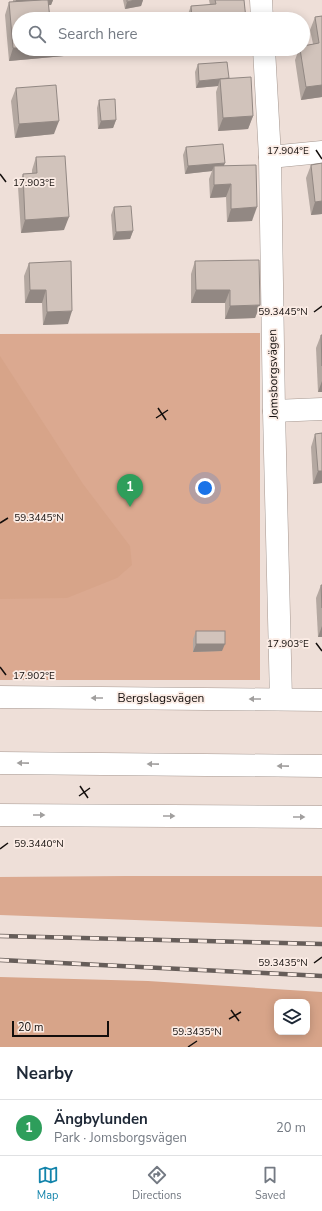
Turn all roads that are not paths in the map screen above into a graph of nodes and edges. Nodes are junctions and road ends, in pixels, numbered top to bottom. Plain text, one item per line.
1 (261, 0) edge
2 (262, 12) edge
3 (264, 56) edge
4 (322, 152) edge
5 (270, 157) junction
6 (322, 409) edge
7 (274, 411) junction
8 (0, 697) edge
9 (281, 699) junction
10 (322, 700) edge
11 (0, 763) edge
12 (322, 766) edge
13 (0, 815) edge
14 (322, 817) edge

1 - 2 street
3 - 5 street, Jomsborgsvägen
4 - 5 street
5 - 7 street, Jomsborgsvägen
6 - 7 street
7 - 9 street, Jomsborgsvägen
9 -> 8 street, Bergslagsvägen
9 - 10 street, Bergslagsvägen
12 -> 11 street
13 -> 14 street

